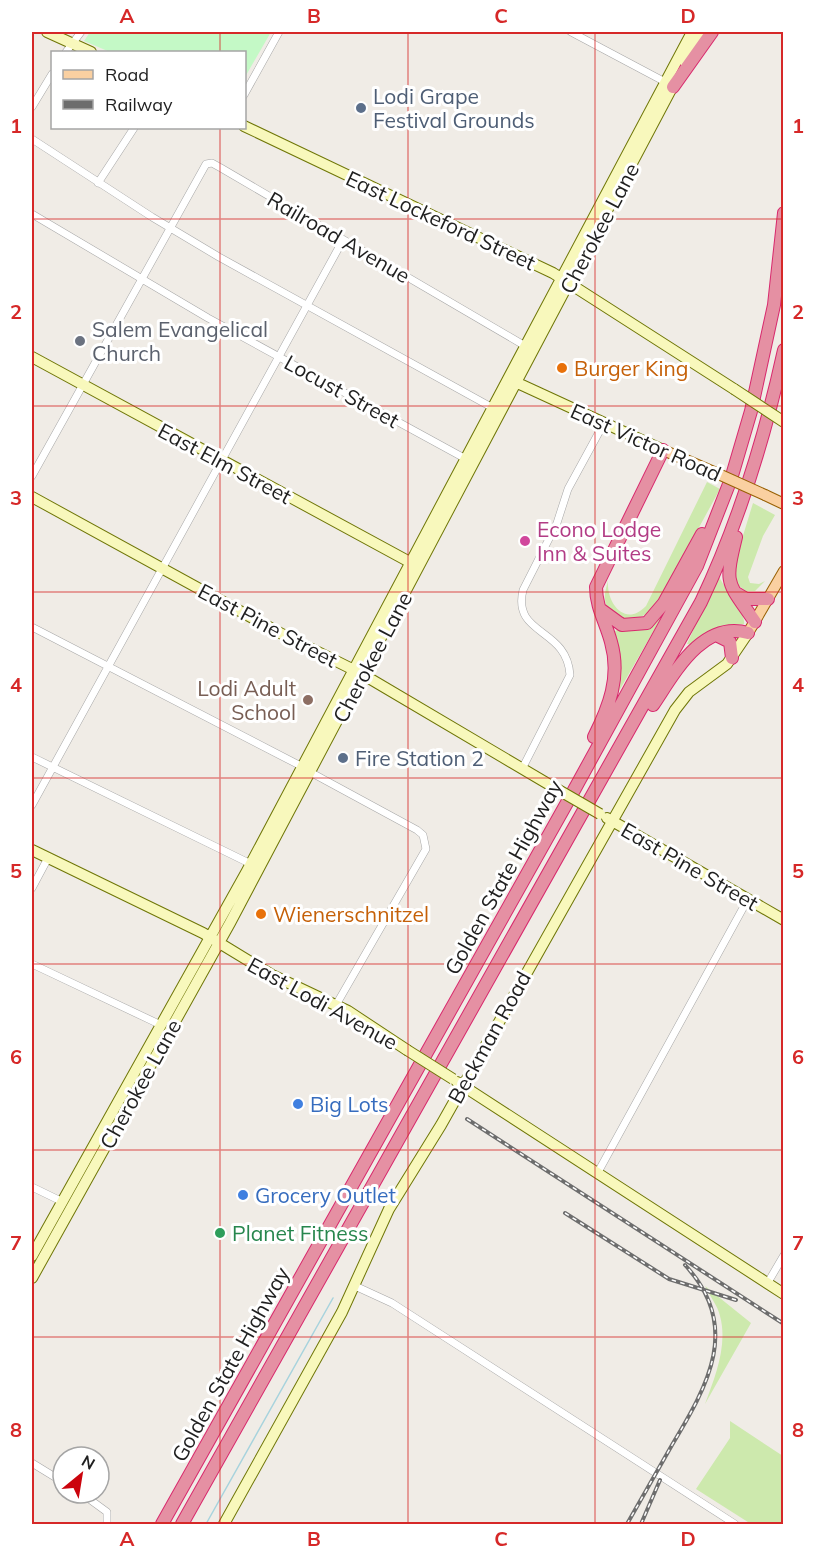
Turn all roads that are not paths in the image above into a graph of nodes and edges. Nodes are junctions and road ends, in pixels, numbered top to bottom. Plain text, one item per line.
1 (47, 32) edge
2 (81, 32) edge
3 (279, 32) edge
4 (571, 32) edge
5 (692, 32) edge
6 (702, 32) edge
7 (712, 32) edge
8 (69, 48) edge
9 (85, 51) edge
10 (51, 76) edge
11 (669, 84) junction
12 (246, 91) edge
13 (32, 107) edge
14 (246, 127) edge
15 (133, 129) edge
16 (32, 139) edge
17 (98, 183) junction
18 (783, 213) edge
19 (32, 214) edge
20 (170, 228) junction
21 (343, 240) junction
22 (140, 279) junction
23 (565, 280) junction
24 (306, 304) junction
25 (530, 349) junction
26 (783, 350) edge
27 (277, 355) junction
28 (32, 357) edge
29 (513, 381) junction
30 (81, 384) junction
31 (493, 408) junction
32 (783, 422) edge
33 (604, 423) junction
34 (663, 450) junction
35 (466, 459) junction
36 (220, 460) junction
37 (32, 476) edge
38 (750, 480) junction
39 (726, 491) junction
40 (32, 496) edge
41 (783, 504) edge
42 (415, 565) junction
43 (161, 567) junction
44 (783, 571) edge
45 (733, 590) junction
46 (768, 599) junction
47 (600, 609) junction
48 (32, 627) edge
49 (752, 627) junction
50 (717, 635) junction
51 (732, 658) junction
52 (107, 666) junction
53 (357, 672) junction
54 (614, 756) junction
55 (32, 757) edge
56 (52, 767) junction
57 (306, 769) junction
58 (522, 769) junction
59 (573, 792) junction
60 (32, 805) edge
61 (611, 820) junction
62 (32, 850) edge
63 (48, 858) junction
64 (251, 864) junction
65 (32, 888) edge
66 (748, 899) junction
67 (783, 920) edge
68 (215, 940) junction
69 (32, 963) edge
70 (336, 1005) junction
71 (161, 1025) junction
72 (457, 1083) junction
73 (597, 1174) junction
74 (32, 1187) edge
75 (63, 1202) junction
76 (783, 1255) edge
77 (32, 1256) edge
78 (32, 1278) edge
79 (768, 1284) junction
80 (355, 1286) junction
81 (783, 1294) edge
82 (32, 1463) edge
83 (51, 1475) edge
84 (100, 1505) edge
85 (107, 1524) edge
86 (162, 1524) edge
87 (182, 1524) edge
88 (224, 1524) edge
89 (735, 1524) edge

1 - 8 street
2 - 8 street
3 - 12 street
4 - 11 street
5 - 11 street, Cherokee Lane
6 - 11 street, Cherokee Lane
7 - 11 highway
8 - 9 street
10 - 13 street
11 - 23 street, Cherokee Lane
14 - 23 street, East Lockeford Street
15 - 17 street
16 - 17 street
17 - 20 street
18 - 39 highway, Golden State Highway
19 - 22 street, Locust Street
20 - 21 street, Railroad Avenue
20 - 22 street
20 - 24 street
21 - 24 street
21 - 25 street, Railroad Avenue
22 - 27 street, Locust Street
22 - 30 street
23 - 25 street, Cherokee Lane
23 - 32 street, East Lockeford Street, bridge
24 - 27 street
24 - 31 street
25 - 29 street, Cherokee Lane
26 - 38 highway, Golden State Highway
27 - 35 street, Locust Street
27 - 36 street
28 - 30 street, East Elm Street
29 - 31 street, Cherokee Lane
29 - 33 street, East Victor Road
29 - 42 street, Cherokee Lane
30 - 36 street, East Elm Street
30 - 37 street
31 - 35 street, Cherokee Lane
33 - 34 street, East Victor Road
33 - 58 street
34 - 41 main road, East Victor Road, bridge
34 - 47 highway
35 - 42 street, Cherokee Lane
36 - 42 street, East Elm Street
36 - 43 street
38 - 45 highway
38 - 54 highway, Golden State Highway
39 - 47 highway
39 - 59 highway, Golden State Highway
40 - 43 street, East Pine Street
42 - 53 street, Cherokee Lane
43 - 52 street
43 - 53 street, East Pine Street
44 - 46 main road, Beckman Road
45 - 46 highway
45 - 49 highway
46 - 49 main road, Beckman Road
47 - 59 highway
48 - 52 street
49 - 50 highway
49 - 51 street, Beckman Road
50 - 51 highway
50 - 54 highway
51 - 61 street, Beckman Road
52 - 56 street
52 - 57 street
53 - 57 street, Cherokee Lane
53 - 58 street, East Pine Street
54 - 87 highway, Golden State Highway
55 - 56 street
56 - 60 street
56 - 64 street
57 - 64 street, Cherokee Lane
57 - 68 street, Cherokee Lane
57 - 70 street
58 - 61 street, East Pine Street, bridge
59 - 86 highway, Golden State Highway
61 - 66 street, East Pine Street
61 - 72 street, Beckman Road
62 - 63 street, East Lodi Avenue
63 - 65 street
63 - 68 street, East Lodi Avenue
64 - 68 street, Cherokee Lane
66 - 67 street, East Pine Street
66 - 73 street
68 - 70 street, East Lodi Avenue
68 - 71 street, Cherokee Lane
68 - 78 street, Cherokee Lane
69 - 71 street
70 - 72 street, East Lodi Avenue, bridge
71 - 75 street, Cherokee Lane
72 - 73 street, East Lodi Avenue
72 - 80 street, Beckman Road
73 - 79 street, East Lodi Avenue
74 - 75 street
75 - 77 street, Cherokee Lane
76 - 79 street
79 - 81 street, East Lodi Avenue
80 - 88 street, Beckman Road
80 - 89 street
82 - 83 street
84 - 85 street

